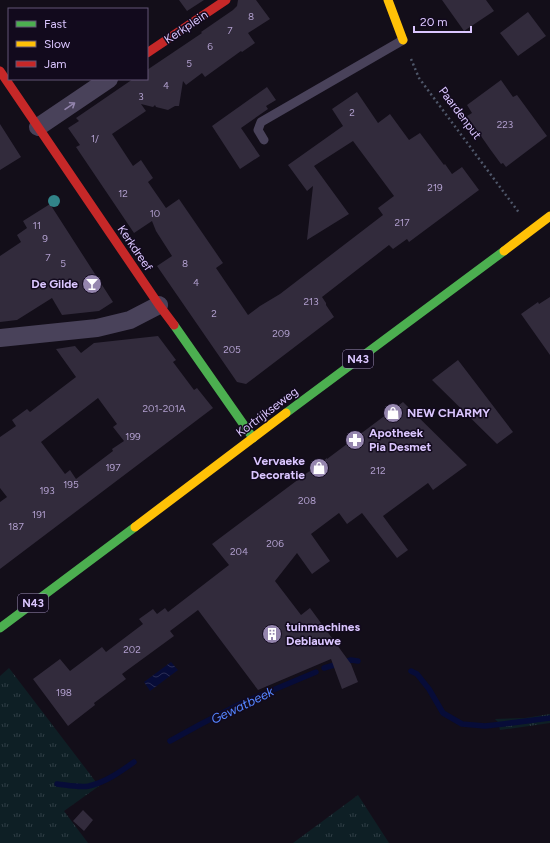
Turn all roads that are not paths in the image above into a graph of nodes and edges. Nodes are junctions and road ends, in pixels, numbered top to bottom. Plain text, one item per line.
1 (226, 0) edge
2 (388, 0) edge
3 (403, 40) joint
4 (148, 52) edge
5 (0, 71) edge
6 (108, 80) edge
7 (38, 127) junction
8 (264, 140) dead end
9 (550, 216) edge
10 (159, 305) junction
11 (0, 338) edge
12 (253, 438) junction
13 (0, 628) edge

1 - 4 main road, Kerkplein
2 - 3 main road
3 - 8 lane
5 - 7 main road, Kerkdreef
7 -> 6 street
7 - 10 main road, Kerkdreef
9 - 12 main road, Kortrijkseweg / N43
10 - 11 street
10 - 12 main road, Kerkdreef
12 - 13 main road, Kortrijkseweg / N43

